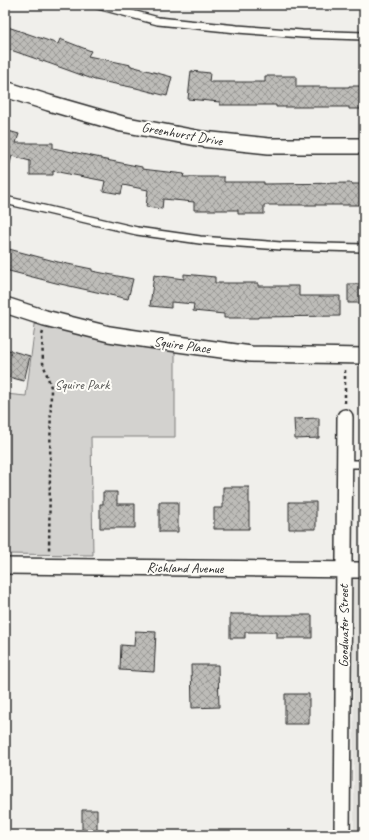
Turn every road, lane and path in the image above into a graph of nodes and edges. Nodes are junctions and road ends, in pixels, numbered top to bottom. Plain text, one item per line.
1 (98, 5) edge
2 (364, 36) edge
3 (5, 89) edge
4 (364, 146) edge
5 (5, 200) edge
6 (364, 248) edge
7 (5, 305) edge
8 (45, 318) junction
9 (346, 356) junction
10 (364, 356) edge
11 (345, 417) joint
12 (345, 464) junction
13 (364, 464) edge
14 (5, 566) edge
15 (50, 566) junction
16 (344, 570) junction
17 (364, 570) edge
18 (342, 835) edge

1 - 2 lane
3 - 4 street, Greenhurst Drive
5 - 6 lane
7 - 8 street, Squire Place
8 - 9 street, Squire Place
8 - 15 path
9 - 10 street, Squire Place
9 - 11 path
11 - 12 street, Goodwater Street
12 - 13 lane
12 - 16 street, Goodwater Street
14 - 15 street, Richland Avenue
15 - 16 street, Richland Avenue
16 - 17 street, Richland Avenue
16 - 18 street, Goodwater Street

